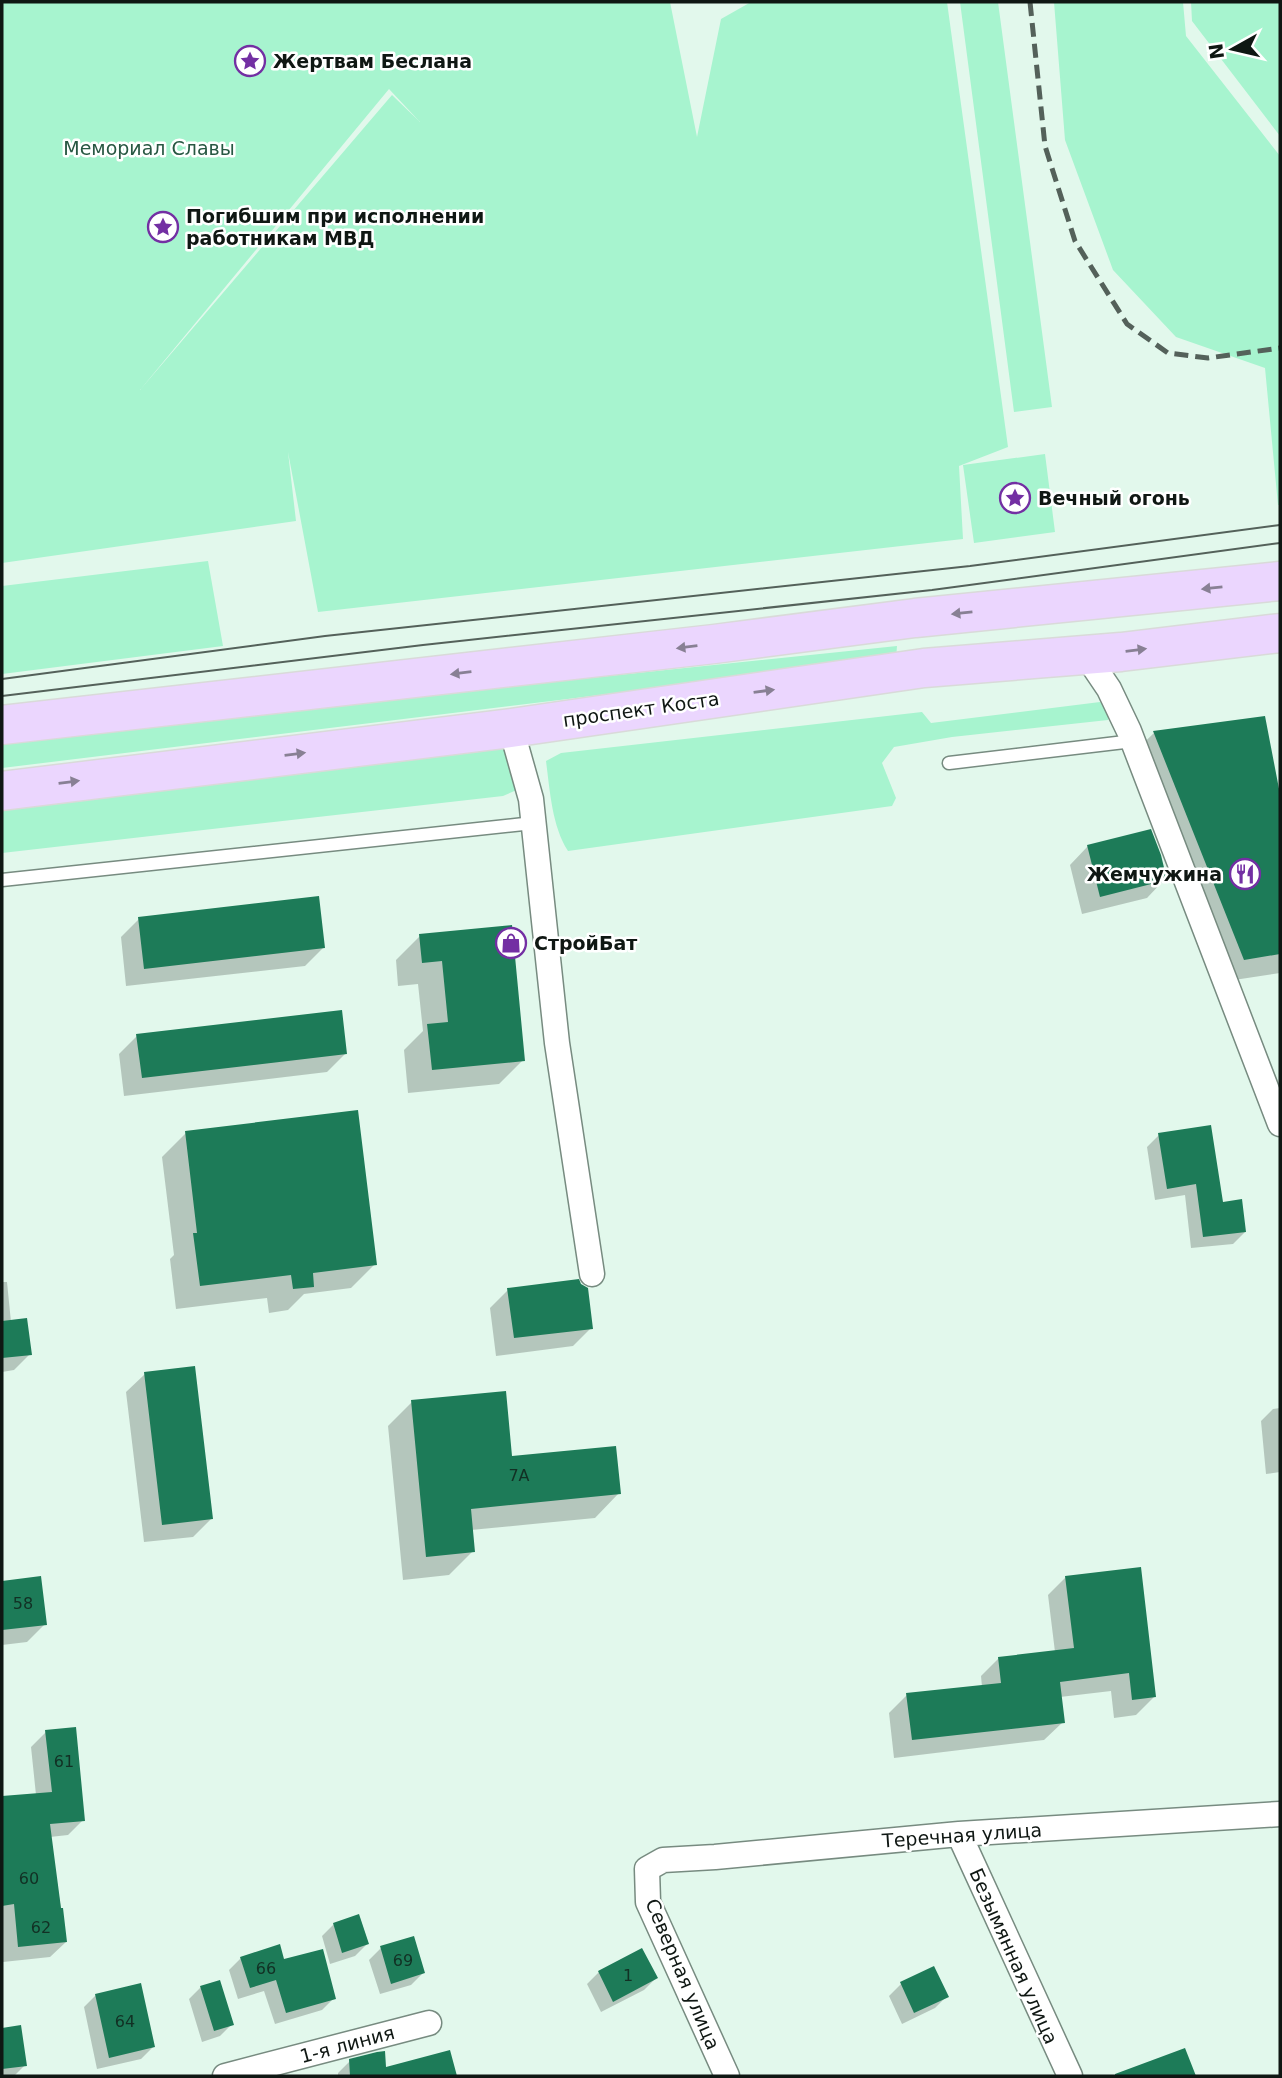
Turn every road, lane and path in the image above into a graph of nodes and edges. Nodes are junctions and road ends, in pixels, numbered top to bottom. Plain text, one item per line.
1 (1280, 581) edge
2 (1016, 607) junction
3 (1280, 633) edge
4 (1086, 655) junction
5 (1022, 660) junction
6 (2, 725) edge
7 (511, 728) junction
8 (1133, 741) junction
9 (949, 763) dead end
10 (2, 791) edge
11 (533, 823) junction
12 (2, 880) edge
13 (1280, 1124) edge
14 (592, 1274) dead end
15 (1280, 1814) edge
16 (959, 1834) junction
17 (647, 1869) joint
18 (429, 2023) dead end
19 (225, 2076) edge
20 (727, 2076) edge
21 (1070, 2076) edge

1 -> 2 main road
2 - 5 main road
2 -> 6 main road
4 -> 3 main road, проспект Коста
4 - 5 main road, проспект Коста
4 - 8 street
7 -> 5 main road, проспект Коста
10 -> 7 main road, проспект Коста
7 - 11 street
8 - 9 lane
8 - 13 street
11 - 12 lane
11 - 14 street
15 - 16 street, Теречная улица
16 - 17 street, Теречная улица
16 - 21 street, Безымянная улица
17 - 20 street, Северная улица
18 - 19 street, 1-я линия

